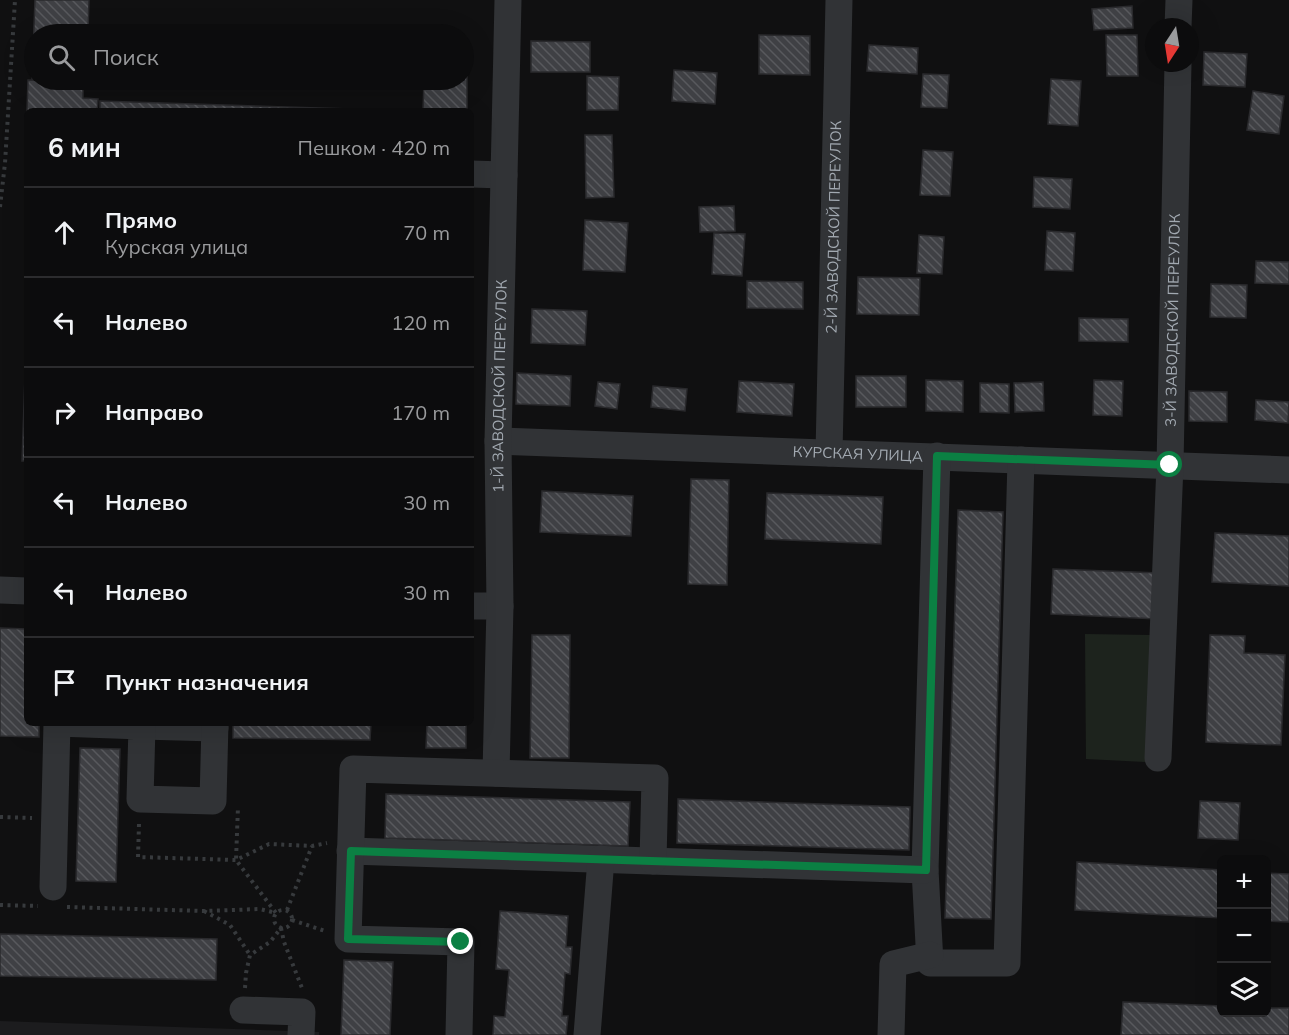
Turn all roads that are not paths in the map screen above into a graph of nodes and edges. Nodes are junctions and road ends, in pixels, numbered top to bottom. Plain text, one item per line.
1 (508, 0) edge
2 (839, 0) edge
3 (1179, 0) edge
4 (1178, 18) edge
5 (1178, 72) edge
6 (474, 174) edge
7 (504, 175) junction
8 (498, 441) junction
9 (829, 453) junction
10 (937, 456) junction
11 (1021, 460) junction
12 (1170, 465) junction
13 (1289, 470) edge
14 (0, 591) edge
15 (24, 591) edge
16 (474, 606) edge
17 (500, 606) junction
18 (57, 726) edge
19 (142, 726) edge
20 (215, 726) edge
21 (1158, 758) dead end
22 (496, 773) junction
23 (351, 844) junction
24 (601, 859) junction
25 (653, 861) junction
26 (926, 870) junction
27 (53, 900) road end
28 (930, 955) junction
29 (243, 1010) road end
30 (302, 1024) edge
31 (459, 1035) edge
32 (586, 1035) edge
33 (891, 1035) edge

1 - 7 street, 1-Й ЗАВОДСКОЙ ПЕРЕУЛОК
2 - 9 street, 2-Й ЗАВОДСКОЙ ПЕРЕУЛОК
3 - 4 street
5 - 12 street, 3-Й ЗАВОДСКОЙ ПЕРЕУЛОК
6 - 7 street
7 - 8 street, 1-Й ЗАВОДСКОЙ ПЕРЕУЛОК
8 - 9 street, КУРСКАЯ УЛИЦА
8 - 17 street, 1-Й ЗАВОДСКОЙ ПЕРЕУЛОК
9 - 10 street, КУРСКАЯ УЛИЦА
10 - 11 street, КУРСКАЯ УЛИЦА
10 - 26 street
11 - 12 street, КУРСКАЯ УЛИЦА
11 - 28 street
12 - 13 street, КУРСКАЯ УЛИЦА
12 - 21 street, 3-Й ЗАВОДСКОЙ ПЕРЕУЛОК
14 - 15 street
16 - 17 street
17 - 22 street, 1-Й ЗАВОДСКОЙ ПЕРЕУЛОК
18 - 27 street
19 - 20 street
22 - 23 street
22 - 25 street
23 - 24 street
23 - 31 street
24 - 25 street
24 - 32 street
25 - 26 street
26 - 28 street
28 - 33 street
29 - 30 street

